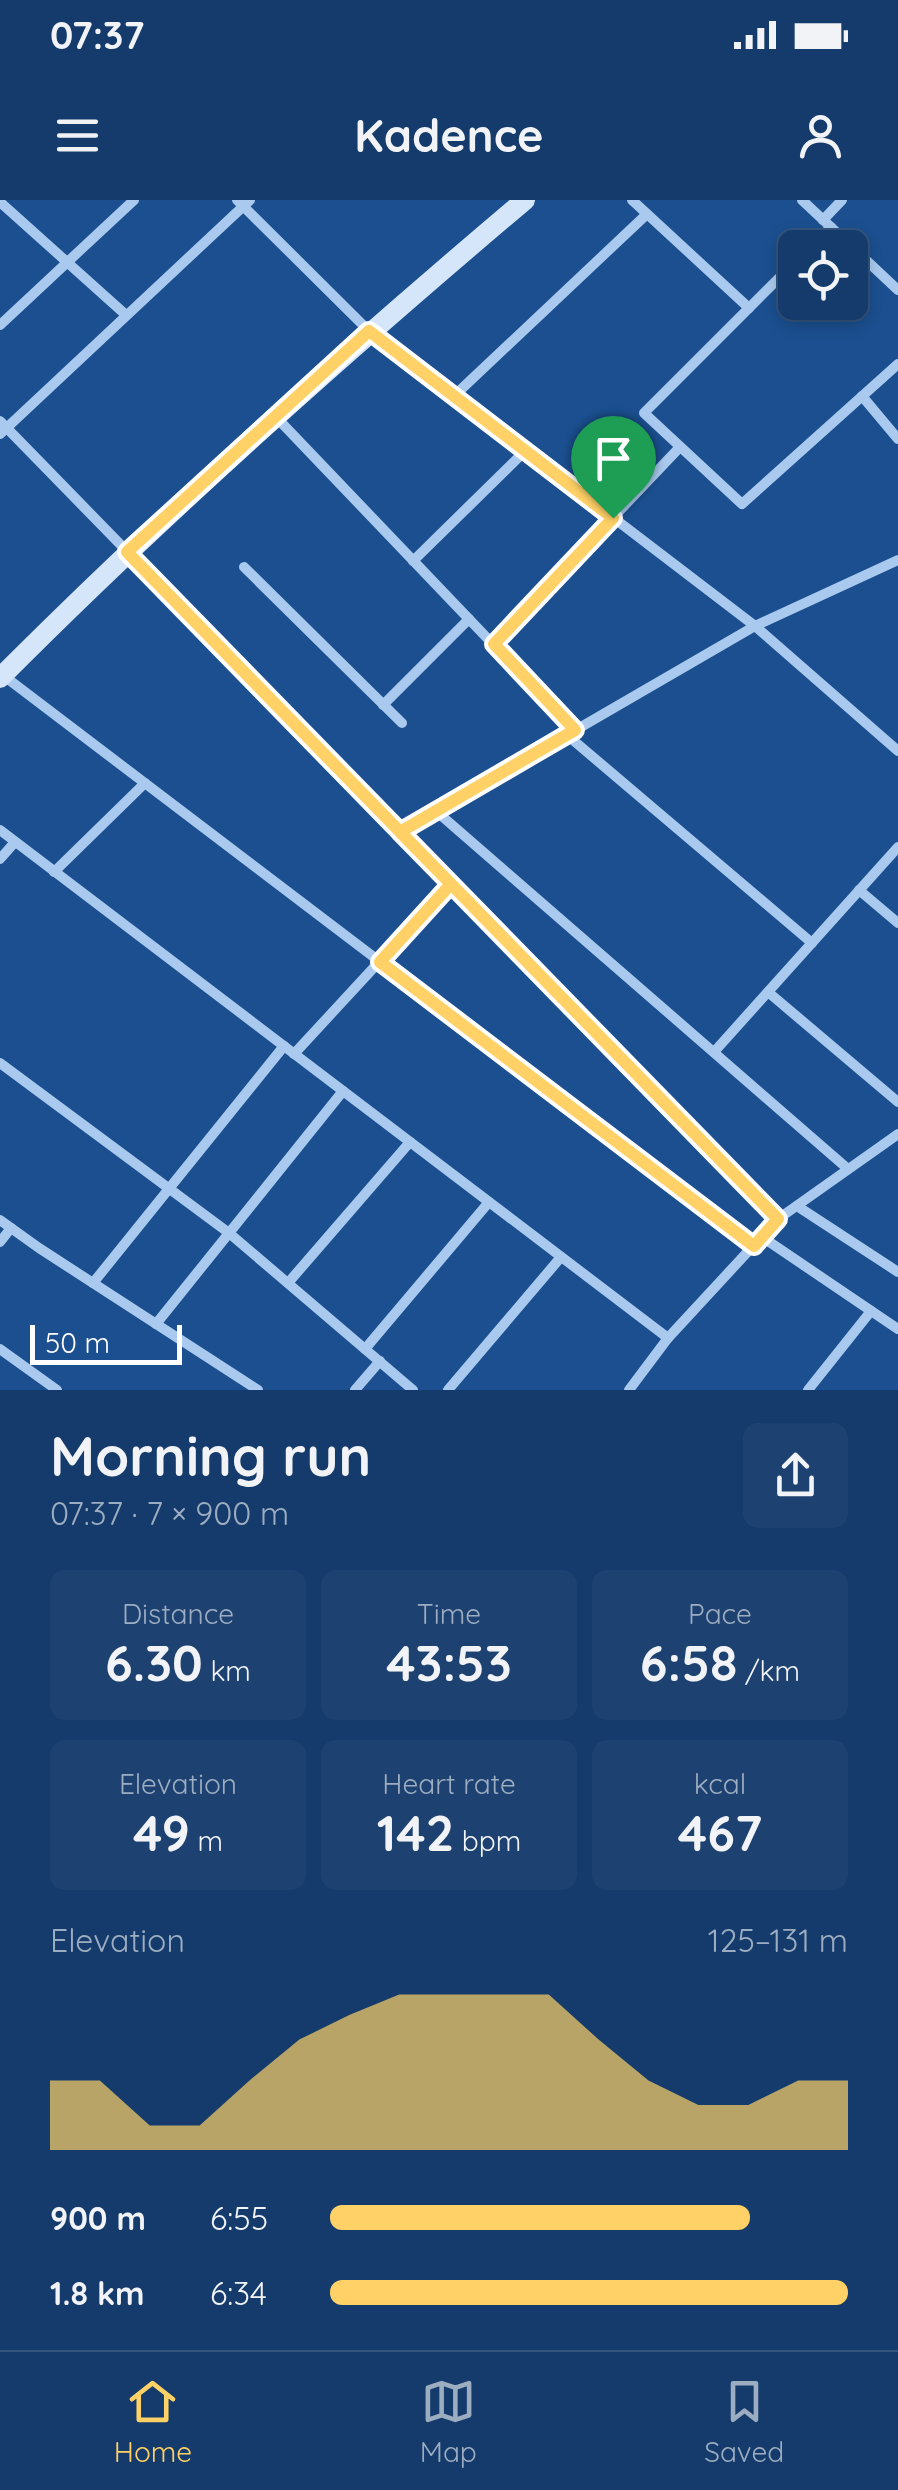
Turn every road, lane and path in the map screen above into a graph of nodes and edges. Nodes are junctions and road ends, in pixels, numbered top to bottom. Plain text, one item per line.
1 (134, 200) edge
2 (525, 200) edge
3 (632, 200) edge
4 (802, 200) edge
5 (842, 200) edge
6 (0, 202) edge
7 (243, 202) edge
8 (647, 214) junction
9 (827, 223) junction
10 (822, 230) edge
11 (67, 262) junction
12 (778, 279) edge
13 (898, 290) edge
14 (749, 308) junction
15 (126, 316) junction
16 (0, 325) edge
17 (369, 331) junction
18 (898, 364) edge
19 (454, 396) junction
20 (862, 396) junction
21 (276, 417) junction
22 (2, 428) edge
23 (898, 439) edge
24 (680, 446) junction
25 (525, 451) junction
26 (613, 518) junction
27 (127, 552) junction
28 (898, 560) edge
29 (414, 561) junction
30 (244, 567) dead end
31 (469, 619) junction
32 (754, 626) junction
33 (494, 644) junction
34 (1, 677) edge
35 (383, 705) junction
36 (402, 723) dead end
37 (571, 733) junction
38 (898, 751) edge
39 (145, 783) junction
40 (436, 811) junction
41 (0, 830) edge
42 (400, 832) junction
43 (15, 842) junction
44 (898, 846) edge
45 (0, 859) edge
46 (54, 872) junction
47 (451, 884) junction
48 (860, 890) junction
49 (898, 924) edge
50 (812, 942) junction
51 (380, 962) junction
52 (768, 992) junction
53 (284, 1046) junction
54 (714, 1052) junction
55 (294, 1054) junction
56 (0, 1063) edge
57 (343, 1091) junction
58 (898, 1102) edge
59 (895, 1140) edge
60 (410, 1142) junction
61 (848, 1169) junction
62 (169, 1188) junction
63 (489, 1202) junction
64 (797, 1206) junction
65 (778, 1219) junction
66 (0, 1220) edge
67 (12, 1228) junction
68 (230, 1232) junction
69 (758, 1241) junction
70 (0, 1242) edge
71 (561, 1257) junction
72 (898, 1272) edge
73 (92, 1283) junction
74 (288, 1283) junction
75 (871, 1311) junction
76 (156, 1324) junction
77 (898, 1329) edge
78 (668, 1338) junction
79 (0, 1349) edge
80 (366, 1349) junction
81 (380, 1362) junction
82 (57, 1390) edge
83 (258, 1390) edge
84 (355, 1390) edge
85 (414, 1390) edge
86 (448, 1390) edge
87 (629, 1390) edge
88 (808, 1390) edge

1 - 11 street
2 - 17 street
3 - 8 street
4 - 9 street
5 - 9 street
6 - 11 street
7 - 15 street
7 - 17 street
8 - 14 street
8 - 19 street
9 - 10 street
9 - 13 street
11 - 15 street
11 - 16 street
12 - 14 street
14 - 24 street
15 - 22 street
17 - 19 street
17 - 21 street
18 - 20 street
19 - 25 street
20 - 23 street
20 - 24 street
21 - 27 street
21 - 29 street
22 - 27 street
24 - 26 street
25 - 26 street
25 - 29 street
26 - 32 street
26 - 33 street
27 - 34 street
27 - 42 street
28 - 32 street
29 - 31 street
30 - 35 street
31 - 33 street
31 - 35 street
32 - 37 street
32 - 38 street
33 - 37 street
34 - 39 street
35 - 36 street
37 - 40 street
37 - 50 street
39 - 46 street
39 - 51 street
40 - 42 street
40 - 54 street
41 - 43 street
42 - 47 street
43 - 45 street
43 - 46 street
44 - 48 street
46 - 53 street
47 - 51 street
47 - 65 street
48 - 49 street
48 - 50 street
50 - 52 street
51 - 55 street
51 - 69 street
52 - 54 street
52 - 58 street
53 - 55 street
53 - 62 street
54 - 61 street
55 - 57 street
56 - 62 street
57 - 60 street
57 - 68 street
59 - 61 street
60 - 63 street
60 - 74 street
61 - 64 street
62 - 68 street
62 - 73 street
63 - 71 street
63 - 80 street
64 - 65 street
64 - 72 street
65 - 69 street
66 - 67 street
67 - 70 street
67 - 73 street
68 - 74 street
68 - 76 street
69 - 75 street
69 - 78 street
71 - 78 street
71 - 86 street
73 - 76 street
74 - 80 street
75 - 77 street
75 - 88 street
76 - 83 street
78 - 87 street
79 - 82 street
80 - 81 street
81 - 84 street
81 - 85 street

